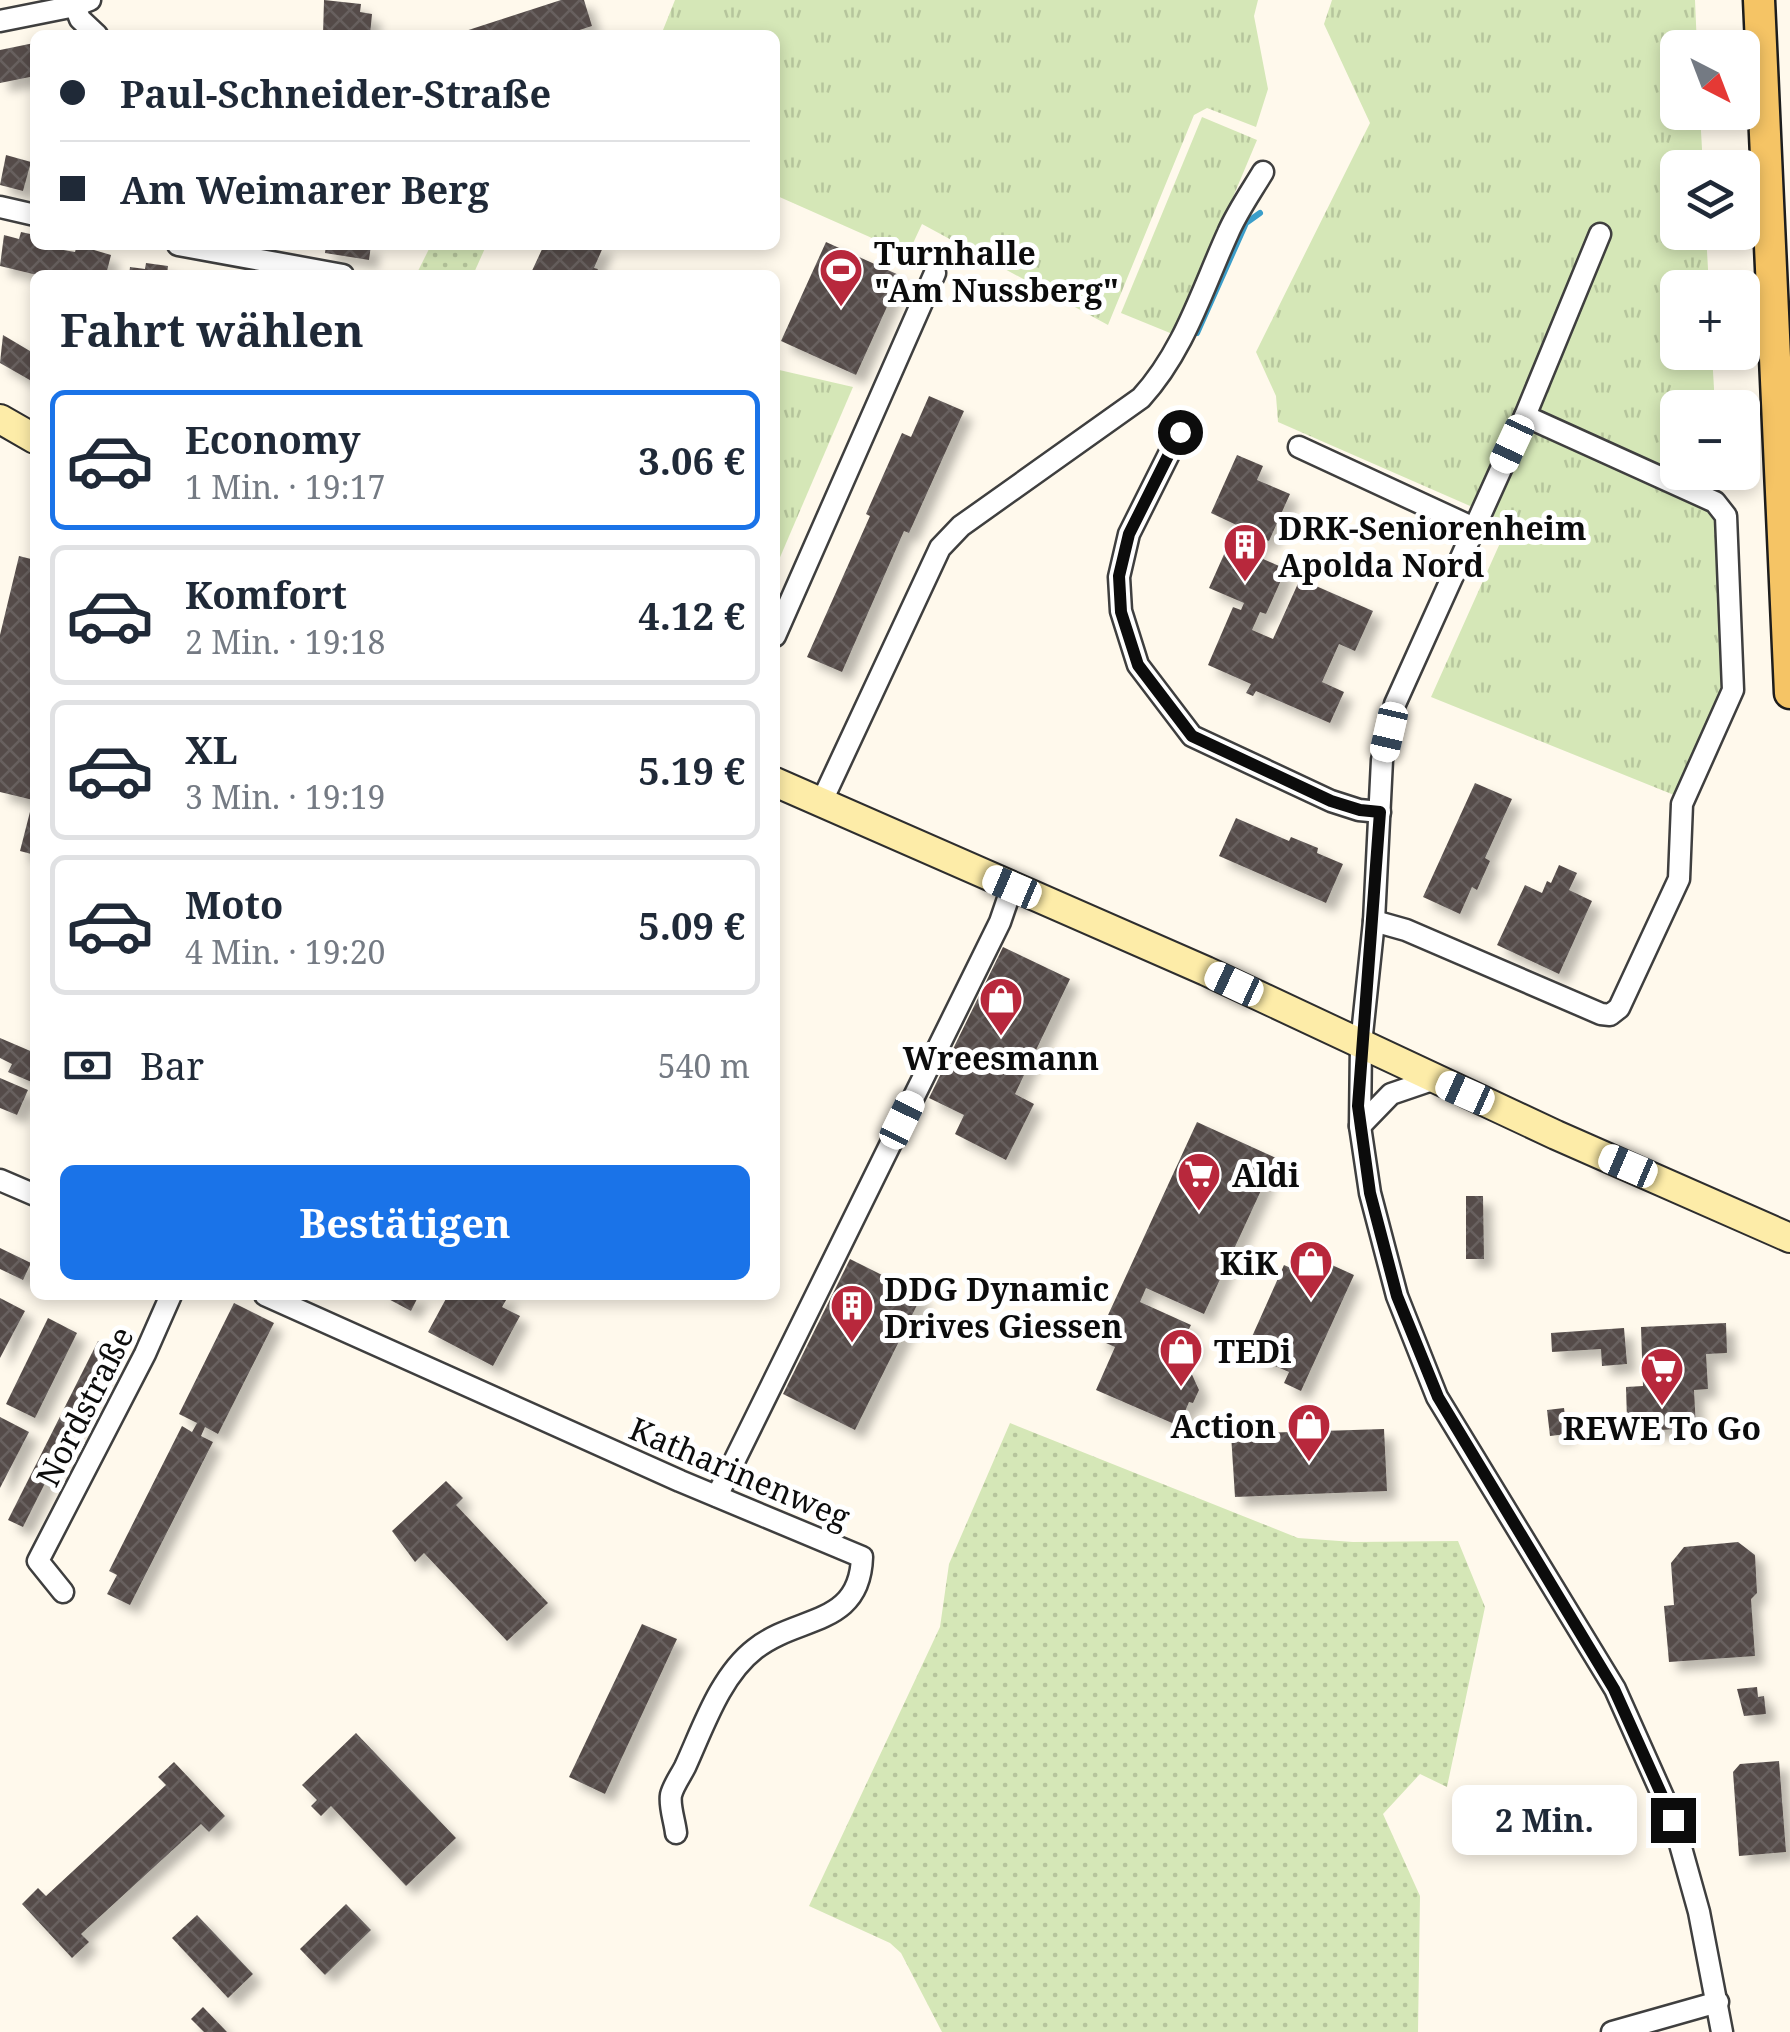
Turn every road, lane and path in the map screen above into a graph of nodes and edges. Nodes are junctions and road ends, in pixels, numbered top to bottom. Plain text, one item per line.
1 (1759, 0) edge
2 (82, 3) edge
3 (0, 21) edge
4 (92, 30) edge
5 (1263, 172) dead end
6 (0, 207) edge
7 (30, 213) edge
8 (1600, 234) dead end
9 (205, 250) edge
10 (315, 270) edge
11 (934, 273) dead end
12 (1525, 416) junction
13 (0, 418) edge
14 (1180, 432) dead end
15 (30, 436) edge
16 (1299, 447) dead end
17 (1474, 528) junction
18 (780, 625) edge
19 (1790, 693) edge
20 (780, 784) edge
21 (821, 803) junction
22 (1380, 812) junction
23 (1012, 887) junction
24 (1374, 921) junction
25 (1361, 1044) junction
26 (1435, 1079) junction
27 (1360, 1126) junction
28 (0, 1180) edge
29 (30, 1193) edge
30 (1790, 1238) edge
31 (169, 1300) edge
32 (275, 1300) edge
33 (718, 1496) junction
34 (63, 1592) dead end
35 (676, 1833) dead end
36 (1718, 2002) junction
37 (1612, 2032) edge
38 (1722, 2032) edge

1 - 19 main road
2 - 3 street
2 - 4 street
5 - 21 street
6 - 7 street
8 - 12 street
9 - 10 street
11 - 18 street
12 - 17 street
12 - 24 street
13 - 15 street
14 - 22 street
16 - 17 street
17 - 22 street
20 - 21 street
21 - 23 street
22 - 24 street
23 - 25 street
23 - 33 street
24 - 25 street
25 - 26 street
25 - 27 street
26 - 27 street
26 - 30 street
27 - 36 street
28 - 29 street
31 - 34 street, Nordstraße
32 - 33 street, Katharinenweg
33 - 35 street, Katharinenweg
36 - 37 street
36 - 38 street

